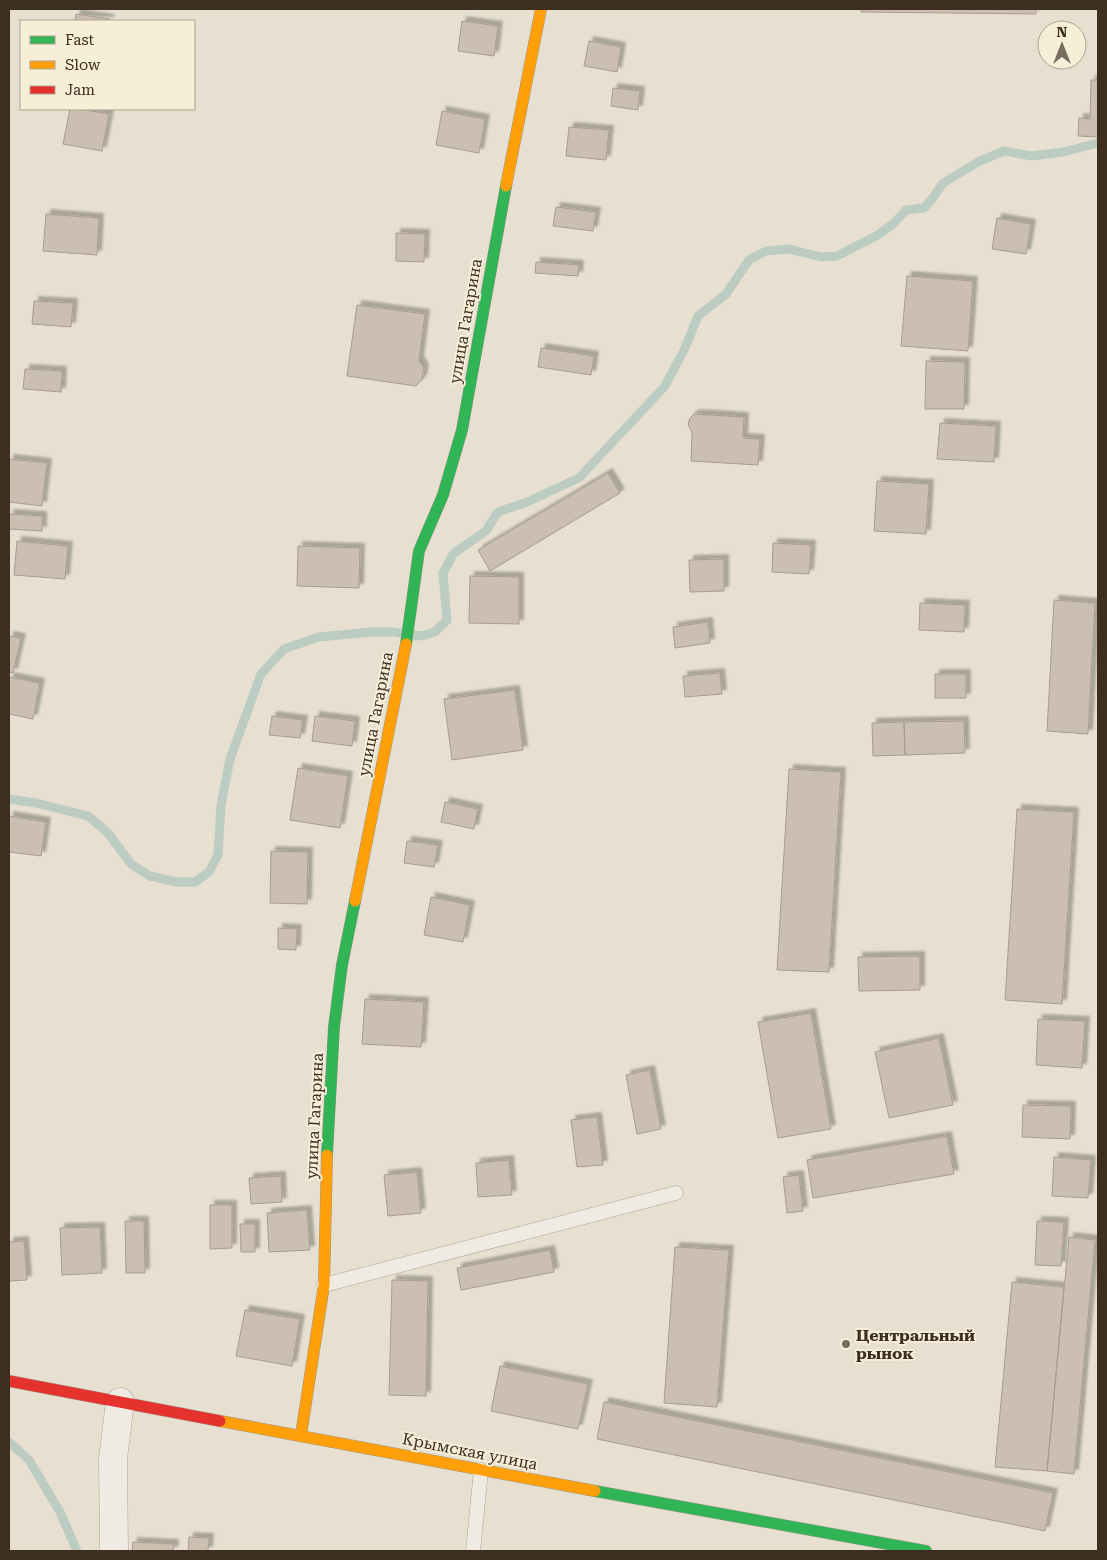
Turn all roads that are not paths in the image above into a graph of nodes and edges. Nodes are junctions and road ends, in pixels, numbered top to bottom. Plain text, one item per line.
1 (541, 9) edge
2 (676, 1193) dead end
3 (324, 1285) junction
4 (9, 1381) edge
5 (120, 1402) junction
6 (301, 1435) junction
7 (481, 1470) junction
8 (114, 1551) edge
9 (472, 1551) edge
10 (926, 1551) edge

1 - 3 street, улица Гагарина
2 - 3 lane
3 - 6 street, улица Гагарина
4 - 5 street, Крымская улица
5 - 6 street, Крымская улица
5 - 8 street
6 - 7 street, Крымская улица
7 - 9 lane
7 - 10 street, Крымская улица

